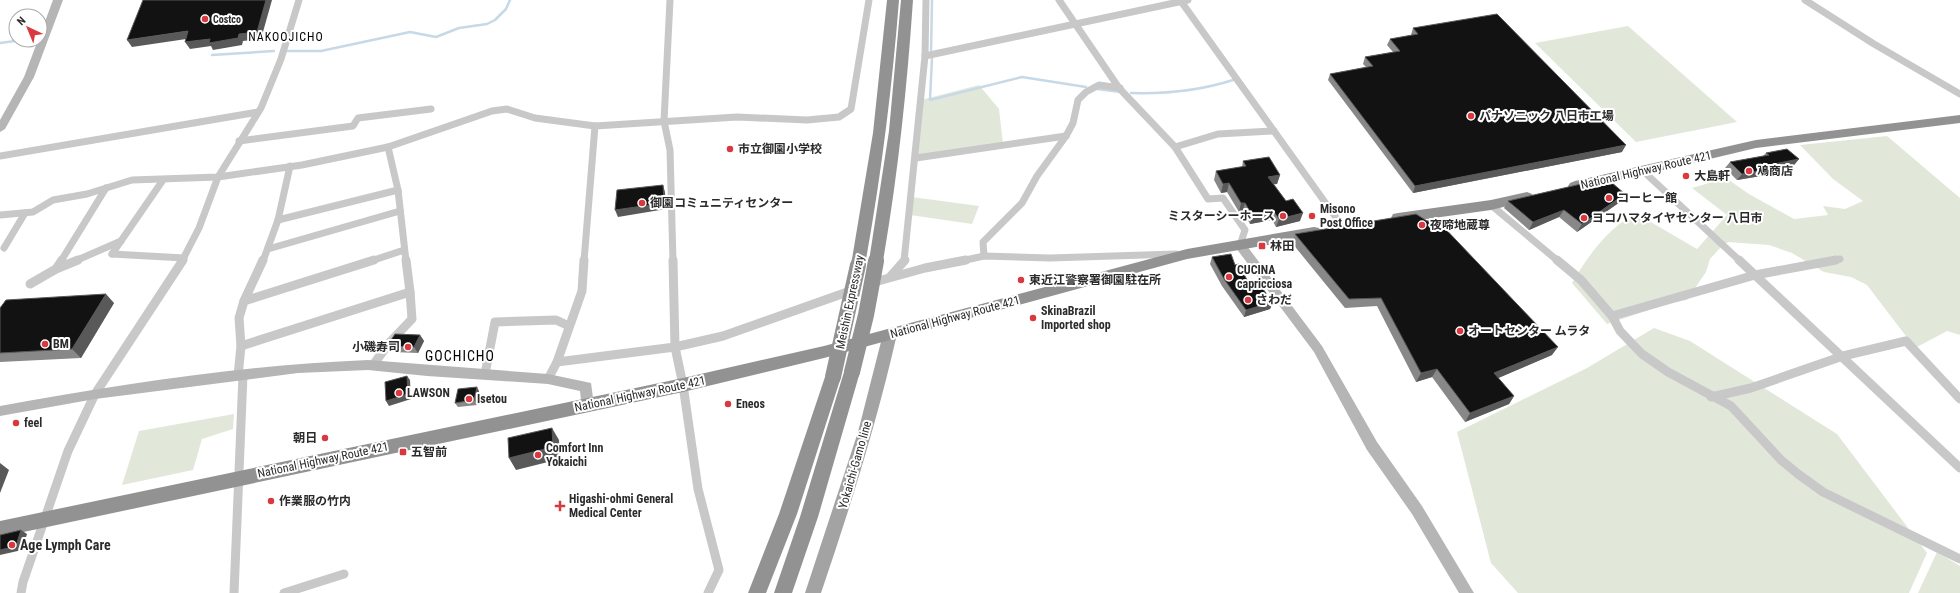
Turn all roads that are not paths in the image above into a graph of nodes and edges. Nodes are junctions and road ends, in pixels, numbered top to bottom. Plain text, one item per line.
1 (58, 0) edge
2 (299, 0) edge
3 (670, 0) edge
4 (869, 0) edge
5 (893, 0) edge
6 (907, 0) edge
7 (926, 0) edge
8 (1059, 0) edge
9 (1183, 0) edge
10 (1805, 0) edge
11 (1077, 24) junction
12 (925, 56) junction
13 (1120, 88) junction
14 (1960, 94) edge
15 (431, 109) dead end
16 (258, 112) junction
17 (1960, 119) edge
18 (664, 121) junction
19 (595, 126) junction
20 (0, 129) edge
21 (1274, 131) junction
22 (1066, 136) junction
23 (239, 142) junction
24 (388, 147) junction
25 (1175, 147) junction
26 (0, 156) edge
27 (916, 158) junction
28 (290, 166) junction
29 (1642, 170) junction
30 (218, 177) junction
31 (163, 180) junction
32 (106, 188) junction
33 (1564, 189) edge
34 (398, 190) junction
35 (1542, 194) edge
36 (1492, 205) junction
37 (400, 211) junction
38 (24, 213) junction
39 (0, 215) edge
40 (278, 220) junction
41 (1381, 221) edge
42 (1357, 224) edge
43 (1342, 226) junction
44 (121, 241) junction
45 (1240, 245) junction
46 (4, 248) dead end
47 (268, 248) junction
48 (404, 250) junction
49 (1187, 254) junction
50 (984, 256) junction
51 (184, 258) junction
52 (1840, 259) dead end
53 (56, 269) junction
54 (1755, 275) junction
55 (889, 277) junction
56 (30, 284) dead end
57 (410, 292) junction
58 (244, 301) junction
59 (1612, 316) junction
60 (569, 326) junction
61 (890, 334) junction
62 (241, 346) junction
63 (675, 347) junction
64 (1843, 356) junction
65 (557, 362) junction
66 (373, 365) junction
67 (485, 374) junction
68 (241, 375) junction
69 (548, 379) junction
70 (683, 385) junction
71 (95, 394) junction
72 (1711, 396) junction
73 (1960, 399) edge
74 (587, 405) junction
75 (0, 412) edge
76 (1960, 468) edge
77 (239, 477) junction
78 (45, 519) junction
79 (0, 529) edge
80 (1960, 559) edge
81 (344, 574) dead end
82 (20, 593) edge
83 (234, 593) edge
84 (284, 593) edge
85 (708, 593) edge
86 (757, 593) edge
87 (784, 593) edge
88 (813, 593) edge
89 (1467, 593) edge

1 - 20 street
2 - 16 street
3 - 18 street
4 - 18 street
5 - 86 highway, Meishin Expressway, bridge
6 - 87 highway, Meishin Expressway, bridge
7 - 12 street
8 - 11 street
9 - 11 street
9 - 21 street
10 - 14 street
11 - 12 street
11 - 13 street
12 - 27 street
13 - 22 street
13 - 25 street
15 - 23 street
16 - 23 street
16 - 26 street
17 - 29 highway, National Highway Route 421
18 - 19 street
18 - 63 street
19 - 24 street
19 - 60 street
21 - 25 street
21 - 43 street
22 - 27 street
22 - 50 street
23 - 30 street
24 - 28 street
24 - 34 street
25 - 45 street
27 - 55 street
28 - 30 street
28 - 40 street
29 - 33 highway, National Highway Route 421
29 - 54 street
30 - 31 street
30 - 51 street
31 - 32 street
31 - 44 street
32 - 38 street
32 - 53 street
34 - 37 street
34 - 40 street
35 - 36 highway
36 - 41 highway
36 - 59 street
37 - 47 street
37 - 48 street
38 - 39 street
38 - 46 street
40 - 47 street
42 - 43 highway, National Highway Route 421
43 - 45 highway, National Highway Route 421
44 - 51 street
44 - 53 street
45 - 49 highway, National Highway Route 421
45 - 89 street
47 - 58 street
48 - 57 street
48 - 58 street
49 - 50 street
49 - 61 highway, National Highway Route 421
50 - 55 street
51 - 71 street
52 - 54 street
53 - 56 street
54 - 59 street
54 - 64 street
55 - 63 street
57 - 62 street
57 - 66 street
58 - 62 street
59 - 72 street
60 - 65 street
60 - 67 street
61 - 70 highway, National Highway Route 421
61 - 88 main road, Yokaichi-Gamo line
62 - 68 street
63 - 65 street
63 - 70 street
64 - 72 street
64 - 73 street
64 - 76 street
65 - 69 street
66 - 67 street
66 - 68 street
67 - 69 street
68 - 71 street
68 - 77 street
69 - 74 street
70 - 74 highway, National Highway Route 421
70 - 85 street
71 - 75 street
71 - 78 street
72 - 80 street
74 - 77 highway, National Highway Route 421
77 - 78 highway, National Highway Route 421
77 - 83 street
78 - 79 highway, National Highway Route 421
78 - 82 street
81 - 84 street

